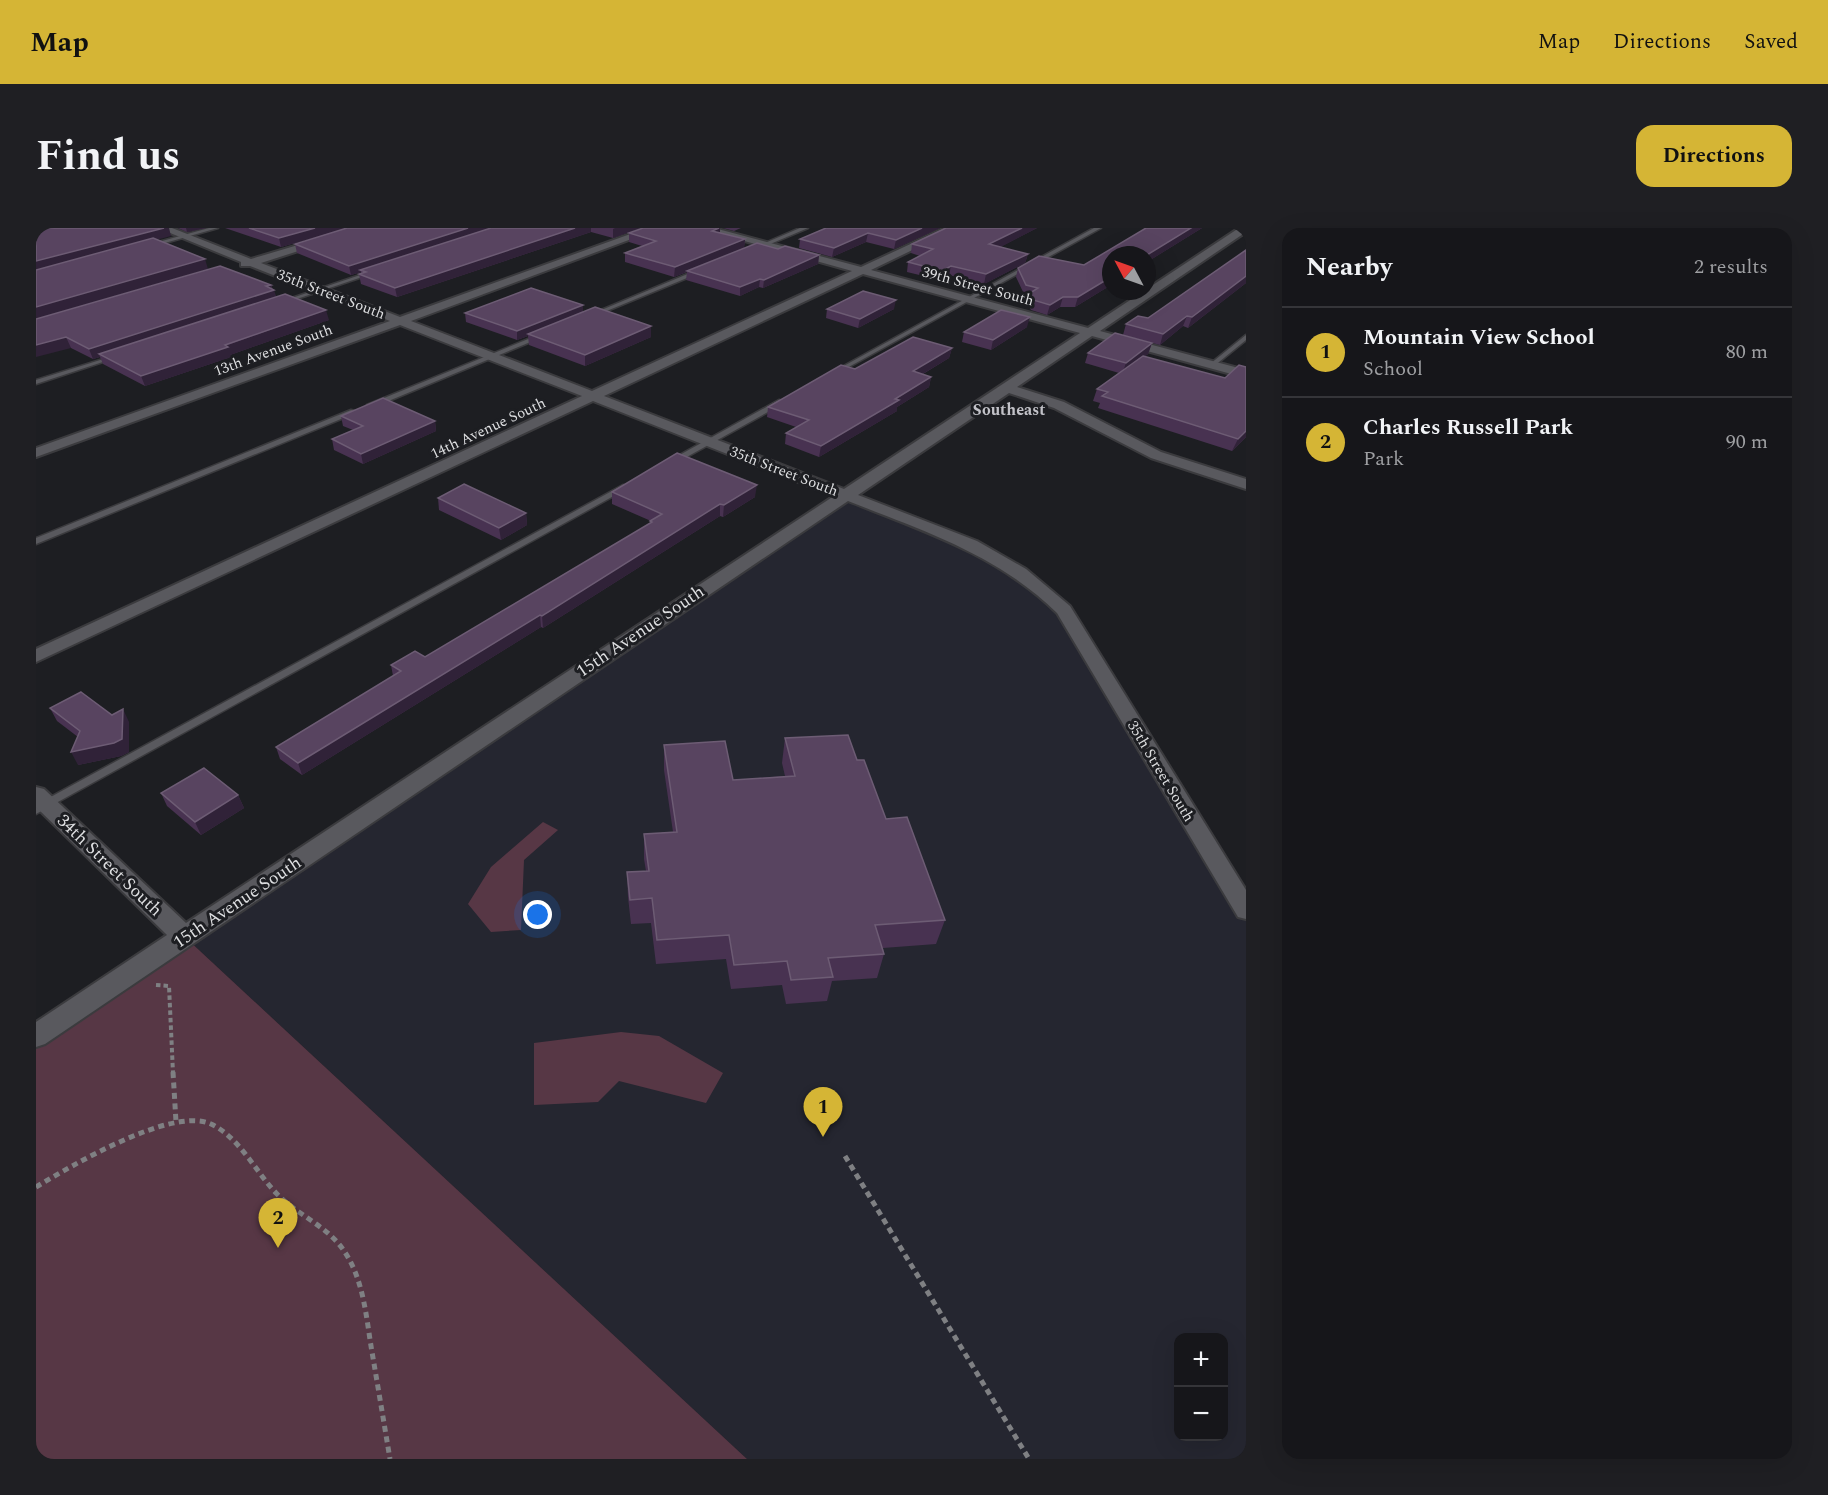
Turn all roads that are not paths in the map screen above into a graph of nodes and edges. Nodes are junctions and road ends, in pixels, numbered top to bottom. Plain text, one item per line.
1 (163, 228) edge
2 (215, 228) edge
3 (365, 228) edge
4 (656, 228) edge
5 (703, 228) edge
6 (805, 228) edge
7 (953, 228) edge
8 (1098, 228) edge
9 (1246, 228) edge
10 (184, 236) junction
11 (764, 245) junction
12 (139, 248) edge
13 (742, 254) edge
14 (249, 262) junction
15 (710, 267) edge
16 (387, 268) edge
17 (227, 269) edge
18 (861, 271) junction
19 (321, 290) junction
20 (969, 299) junction
21 (275, 304) edge
22 (580, 320) edge
23 (402, 321) junction
24 (1089, 332) junction
25 (547, 333) edge
26 (1246, 337) edge
27 (127, 352) edge
28 (493, 355) junction
29 (1212, 365) junction
30 (1246, 374) edge
31 (823, 379) edge
32 (36, 382) edge
33 (1005, 387) junction
34 (792, 396) edge
35 (593, 397) junction
36 (709, 442) junction
37 (36, 453) edge
38 (667, 465) edge
39 (635, 482) edge
40 (1246, 484) edge
41 (843, 495) junction
42 (36, 541) edge
43 (36, 656) edge
44 (40, 802) edge
45 (1246, 910) edge
46 (185, 937) junction
47 (36, 1036) edge

1 - 10 street, 35th Street South
2 - 10 lane
3 - 14 street
4 - 23 street, 13th Avenue South
5 - 11 street, 39th Street South
6 - 11 lane
7 - 18 street, 14th Avenue South
8 - 20 lane
9 - 24 street, 15th Avenue South
10 - 12 lane
10 - 14 street, 35th Street South
11 - 13 lane
11 - 18 street, 39th Street South
14 - 17 street
14 - 19 street, 35th Street South
15 - 22 lane
16 - 19 lane
18 - 20 street, 39th Street South
18 - 35 street, 14th Avenue South
19 - 21 lane
19 - 23 street, 35th Street South
20 - 24 street, 39th Street South
20 - 31 lane
23 - 28 street, 35th Street South
23 - 37 street, 13th Avenue South
24 - 29 street, 39th Street South
24 - 33 street, 15th Avenue South
25 - 28 lane
26 - 29 lane
27 - 32 lane
28 - 35 street, 35th Street South
28 - 42 lane
29 - 30 street, 39th Street South
33 - 40 street
33 - 41 street, 15th Avenue South
34 - 36 lane
35 - 36 street, 35th Street South
35 - 43 street, 14th Avenue South
36 - 38 lane
36 - 41 street, 35th Street South
39 - 44 lane
41 - 45 street, 35th Street South
41 - 46 street, 15th Avenue South
44 - 46 street, 34th Street South
46 - 47 street, 15th Avenue South

